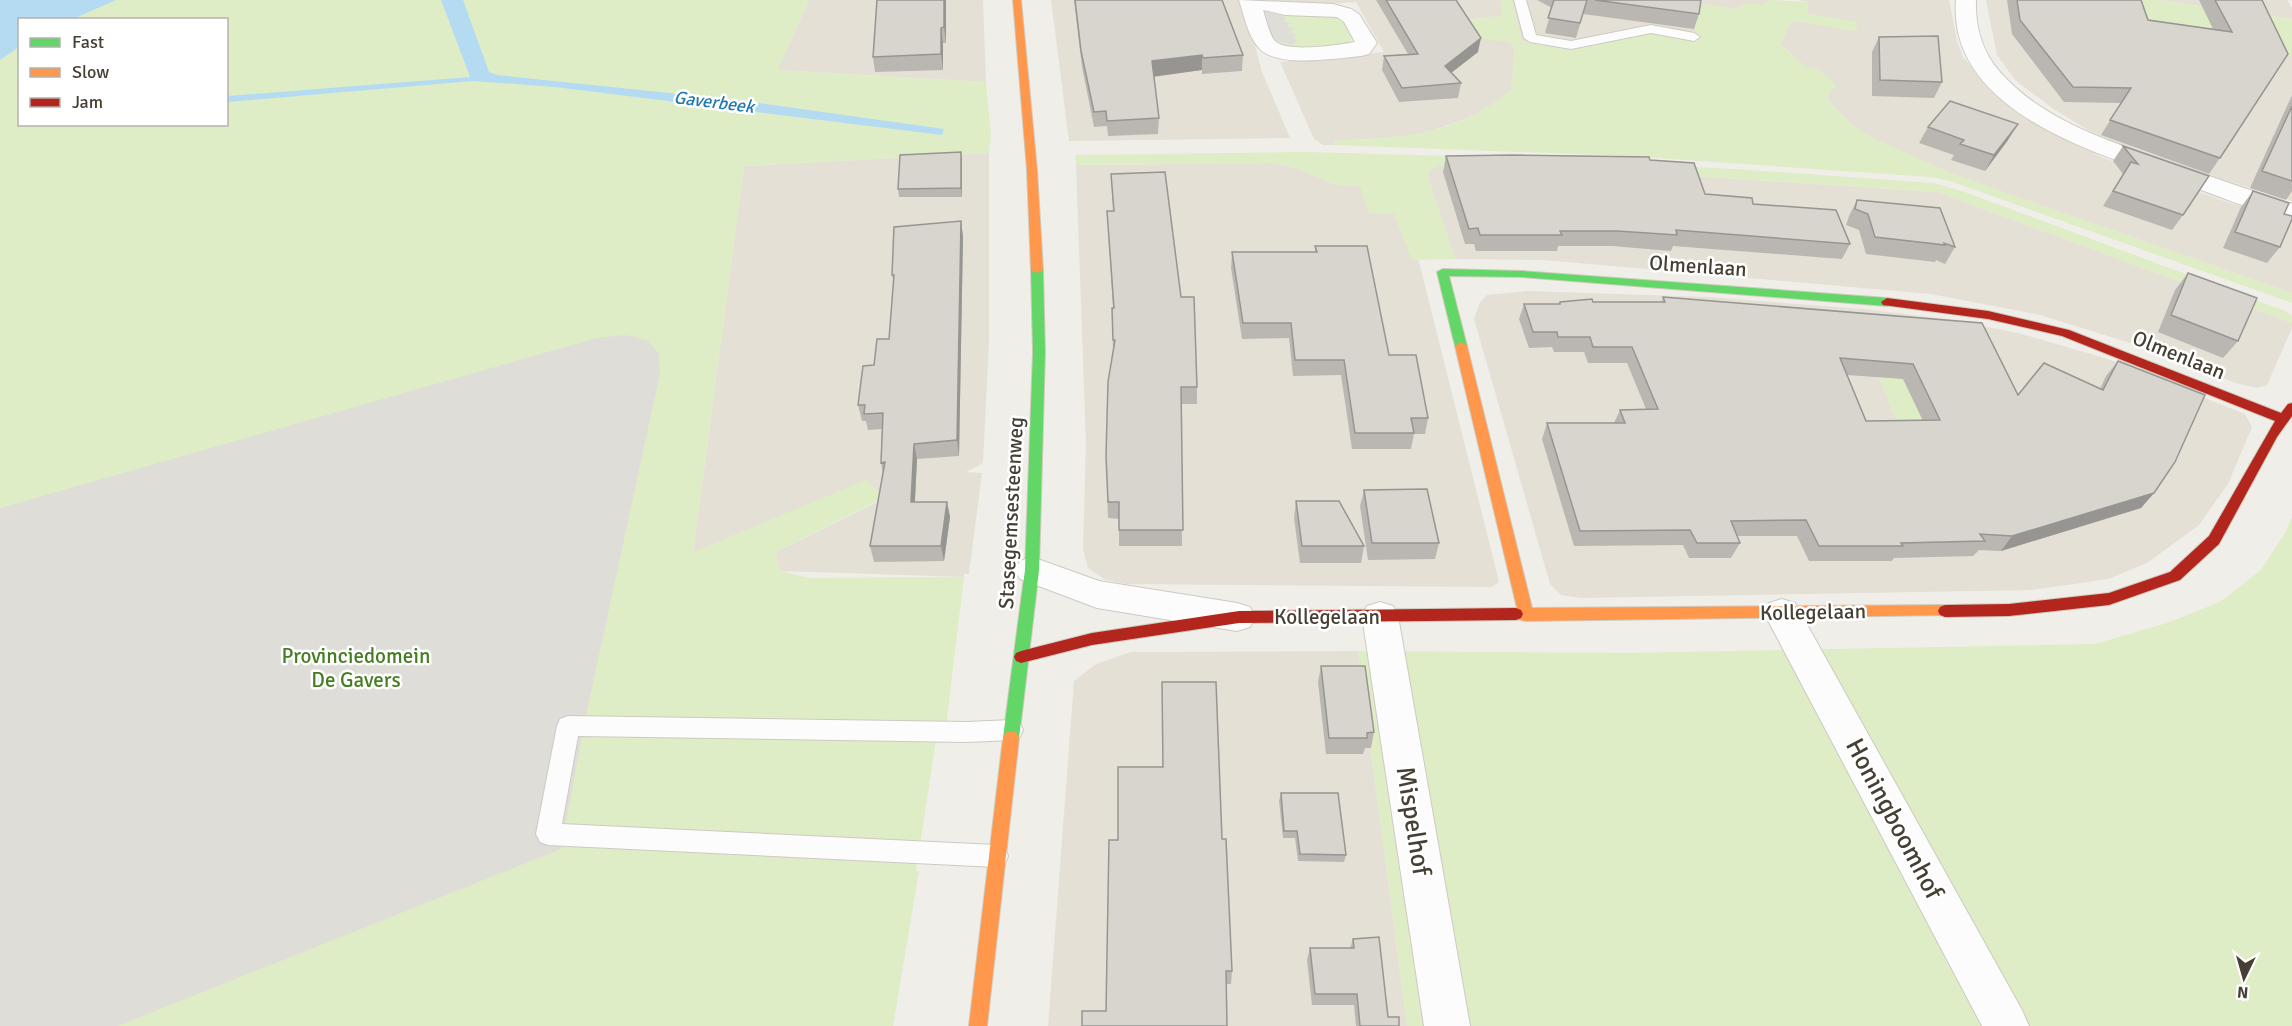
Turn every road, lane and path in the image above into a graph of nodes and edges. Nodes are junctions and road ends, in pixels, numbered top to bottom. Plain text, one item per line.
1 (1017, 0) edge
2 (1249, 0) edge
3 (1520, 0) edge
4 (1966, 0) edge
5 (1694, 36) dead end
6 (2292, 213) edge
7 (2292, 406) edge
8 (2283, 419) junction
9 (1032, 570) junction
10 (1782, 612) junction
11 (1526, 615) junction
12 (1380, 616) junction
13 (1239, 617) junction
14 (1020, 657) junction
15 (1012, 730) junction
16 (996, 856) junction
17 (978, 1026) edge
18 (1448, 1026) edge
19 (2006, 1026) edge

1 - 9 street, Stasegemsesteenweg
2 - 2 street
3 - 5 lane
4 - 6 street
7 - 8 street, Kollegelaan
8 - 10 street, Kollegelaan
8 - 11 street, Olmenlaan
9 - 13 street, Kollegelaan
9 - 14 street, Stasegemsesteenweg
10 - 11 street, Kollegelaan
10 - 19 street, Honingboomhof
11 - 12 street, Kollegelaan
12 - 13 street, Kollegelaan
12 - 18 street, Mispelhof
13 - 14 street, Kollegelaan
14 - 15 street, Stasegemsesteenweg
15 - 16 street, Stasegemsesteenweg
15 - 16 lane
16 - 17 street, Stasegemsesteenweg

